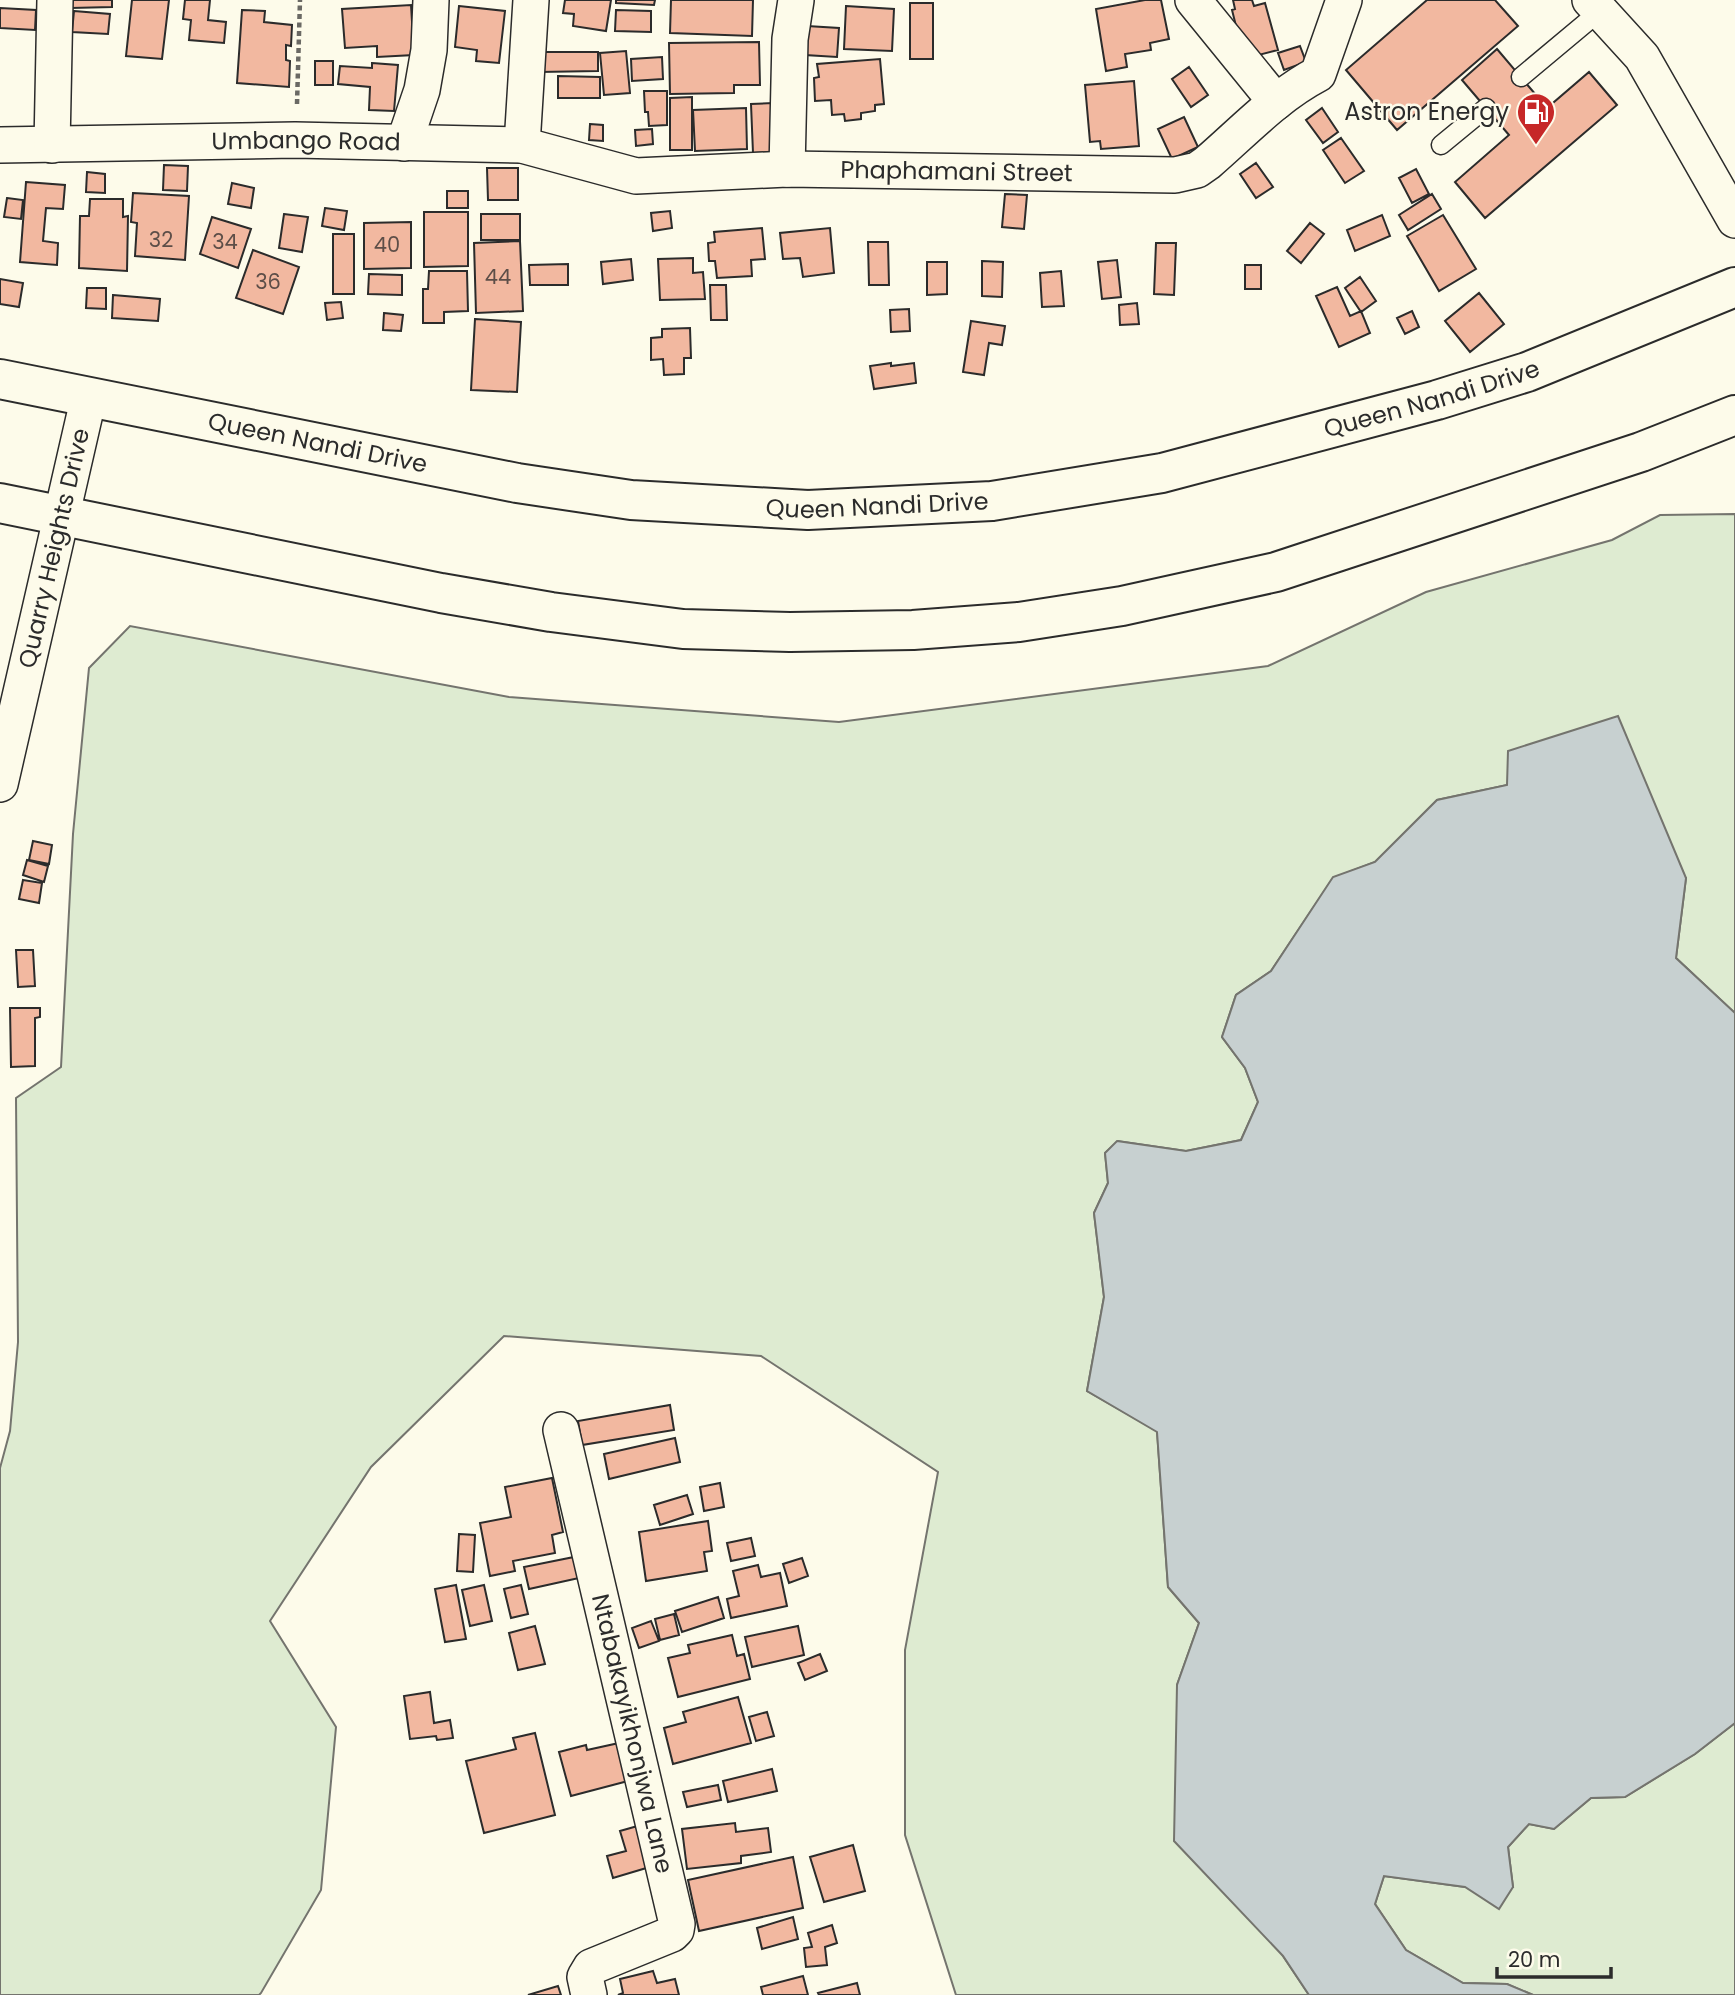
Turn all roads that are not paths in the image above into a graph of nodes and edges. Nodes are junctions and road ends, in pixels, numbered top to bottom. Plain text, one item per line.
1 (55, 0) edge
2 (431, 0) edge
3 (531, 0) edge
4 (796, 0) edge
5 (1193, 0) edge
6 (1344, 0) edge
7 (1595, 6) edge
8 (1521, 78) dead end
9 (1276, 102) junction
10 (1486, 108) dead end
11 (404, 143) junction
12 (0, 145) edge
13 (52, 145) junction
14 (522, 145) junction
15 (1441, 145) dead end
16 (610, 170) joint
17 (787, 170) junction
18 (1735, 220) edge
19 (1735, 287) edge
20 (0, 379) edge
21 (89, 396) junction
22 (1735, 415) edge
23 (0, 503) edge
24 (61, 516) junction
25 (0, 784) edge
26 (561, 1430) dead end
27 (587, 1988) edge

1 - 13 street
2 - 11 street
3 - 14 street
4 - 17 street
5 - 9 street
6 - 9 street, Phaphamani Street
7 - 8 lane
7 - 18 street
9 - 17 street, Phaphamani Street
10 - 15 lane
11 - 13 street, Umbango Road
11 - 14 street, Umbango Road
12 - 13 street, Umbango Road
14 - 16 street, Umbango Road
16 - 17 street, Phaphamani Street
19 - 21 main road, Queen Nandi Drive
20 - 21 main road, Queen Nandi Drive
21 - 24 street, Quarry Heights Drive
22 - 24 main road
23 - 24 main road
24 - 25 street, Quarry Heights Drive
26 - 27 street, Ntabakayikhonjwa Lane

